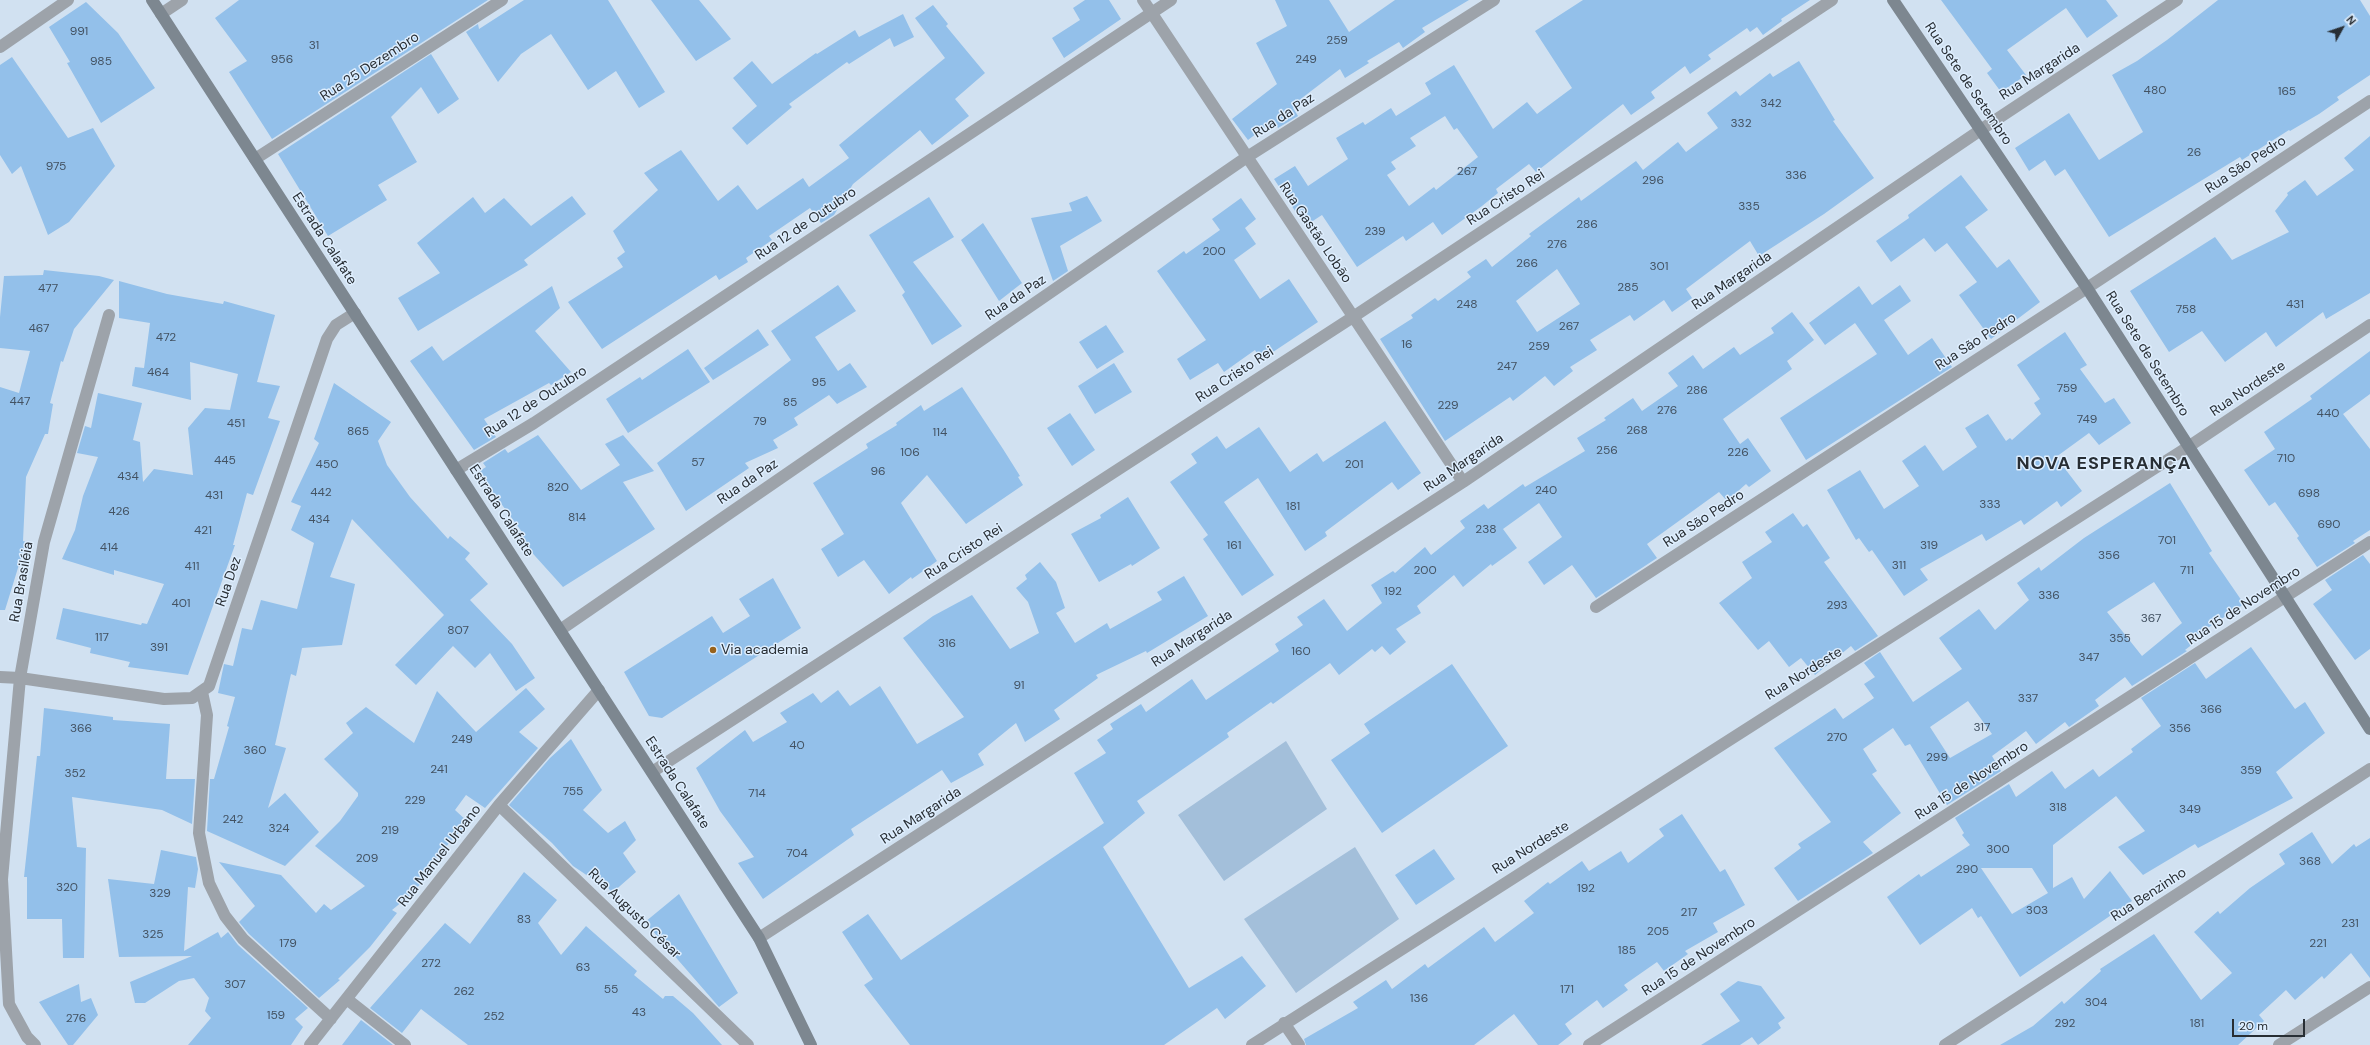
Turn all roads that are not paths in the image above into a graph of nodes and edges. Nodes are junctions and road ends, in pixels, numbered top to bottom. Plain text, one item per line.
1 (68, 0) edge
2 (152, 0) edge
3 (182, 0) edge
4 (502, 0) edge
5 (1143, 0) edge
6 (1171, 0) edge
7 (1494, 0) edge
8 (1832, 0) edge
9 (1893, 0) edge
10 (2177, 0) edge
11 (1152, 13) junction
12 (161, 14) junction
13 (0, 47) edge
14 (2370, 101) edge
15 (1982, 129) junction
16 (1247, 157) junction
17 (255, 159) junction
18 (2087, 288) junction
19 (355, 313) junction
20 (109, 315) dead end
21 (1353, 317) junction
22 (2370, 325) edge
23 (2188, 447) junction
24 (456, 470) junction
25 (1462, 482) junction
26 (2370, 542) edge
27 (2286, 597) junction
28 (1596, 607) dead end
29 (560, 630) junction
30 (0, 677) edge
31 (20, 678) junction
32 (598, 690) junction
33 (202, 692) junction
34 (2370, 729) edge
35 (2370, 769) edge
36 (652, 772) junction
37 (499, 806) junction
38 (759, 938) junction
39 (2370, 987) edge
40 (348, 1000) junction
41 (331, 1019) junction
42 (1284, 1023) junction
43 (35, 1045) edge
44 (310, 1045) edge
45 (405, 1045) edge
46 (748, 1045) edge
47 (811, 1045) edge
48 (1252, 1045) edge
49 (1299, 1045) edge
50 (1589, 1045) edge
51 (1945, 1045) edge
52 (2279, 1045) edge

1 - 13 street
2 - 12 street, Estrada Calafate
3 - 12 street
4 - 17 street, Rua 25 Dezembro
5 - 11 street, Rua Gastão Lobão
6 - 11 street, Rua 12 de Outubro
7 - 16 street, Rua da Paz
8 - 21 street, Rua Cristo Rei
9 - 15 street, Rua Sete de Setembro
10 - 15 street, Rua Margarida
11 - 16 street, Rua Gastão Lobão
11 - 24 street, Rua 12 de Outubro
12 - 17 street, Estrada Calafate
14 - 18 street, Rua São Pedro
15 - 18 street, Rua Sete de Setembro
15 - 25 street, Rua Margarida
16 - 21 street, Rua Gastão Lobão
16 - 29 street, Rua da Paz
17 - 19 street, Estrada Calafate
18 - 23 street, Rua Sete de Setembro
18 - 28 street, Rua São Pedro
19 - 24 street, Estrada Calafate
19 - 33 street, Rua Dez
20 - 31 street, Rua Brasiléia
21 - 25 street, Rua Gastão Lobão
21 - 36 street, Rua Cristo Rei
22 - 23 street, Rua Nordeste
23 - 27 street, Rua Sete de Setembro
23 - 42 street, Rua Nordeste
24 - 29 street, Estrada Calafate
25 - 38 street, Rua Margarida
26 - 27 street, Rua 15 de Novembro
27 - 34 street, Rua Sete de Setembro
27 - 50 street, Rua 15 de Novembro
29 - 32 street, Estrada Calafate
30 - 31 street
31 - 33 street
31 - 43 street, Rua Brasiléia
32 - 36 street, Estrada Calafate
32 - 37 street, Rua Manuel Urbano
33 - 41 street
35 - 51 street, Rua Benzinho
36 - 38 street, Estrada Calafate
37 - 40 street, Rua Manuel Urbano
37 - 46 street, Rua Augusto César
38 - 47 street, Estrada Calafate
39 - 52 street
40 - 41 street, Rua Manuel Urbano
40 - 45 street
41 - 44 street, Rua Manuel Urbano
42 - 48 street, Rua Nordeste
42 - 49 street

